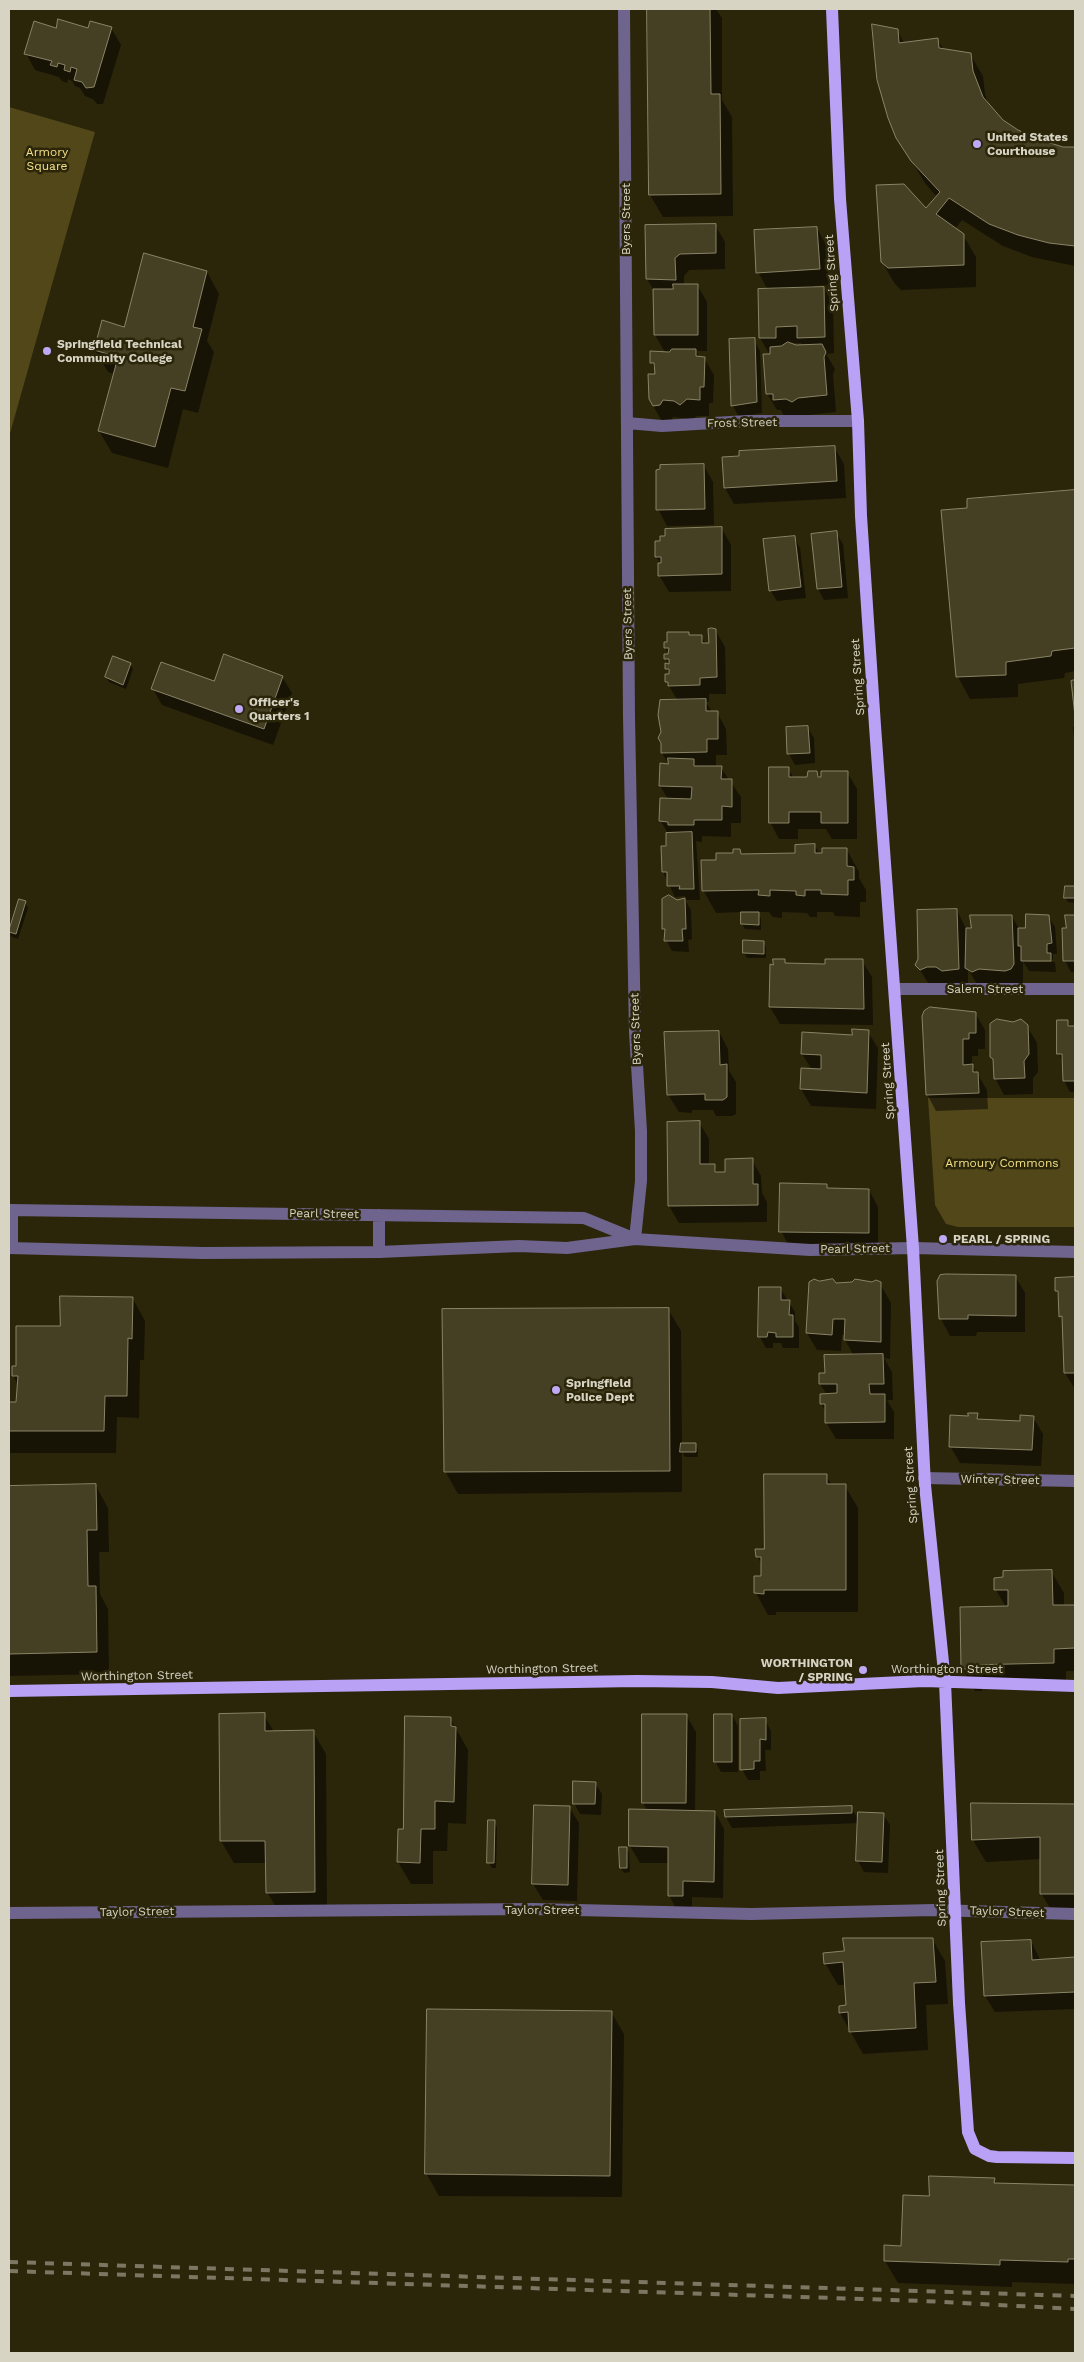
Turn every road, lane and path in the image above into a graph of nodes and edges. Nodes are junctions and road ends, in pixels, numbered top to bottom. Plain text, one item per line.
1 (624, 9) edge
2 (832, 9) edge
3 (858, 421) junction
4 (627, 423) junction
5 (895, 989) junction
6 (1075, 989) edge
7 (10, 1210) edge
8 (378, 1215) junction
9 (635, 1238) junction
10 (10, 1248) edge
11 (913, 1248) junction
12 (379, 1252) junction
13 (1075, 1252) edge
14 (924, 1478) junction
15 (1075, 1481) edge
16 (945, 1682) junction
17 (1075, 1686) edge
18 (9, 1691) edge
19 (955, 1910) junction
20 (9, 1913) edge
21 (1075, 1914) edge
22 (1075, 2158) edge

1 - 4 street, Byers Street
2 - 3 main road, Spring Street
3 - 4 street, Frost Street
3 - 5 main road, Spring Street
4 - 9 street, Byers Street
5 - 6 street, Salem Street
5 - 11 main road, Spring Street
7 - 8 street, Pearl Street
7 - 10 street
8 - 9 street, Pearl Street
8 - 12 street
9 - 11 street, Pearl Street
9 - 12 street, Pearl Street
10 - 12 street, Pearl Street
11 - 13 street, Pearl Street
11 - 14 main road, Spring Street
14 - 15 street, Winter Street
14 - 16 main road, Spring Street
16 - 17 main road, Worthington Street
16 - 18 main road, Worthington Street
16 - 19 main road, Spring Street
19 - 20 street, Taylor Street
19 - 21 street, Taylor Street
19 - 22 main road, Spring Street

